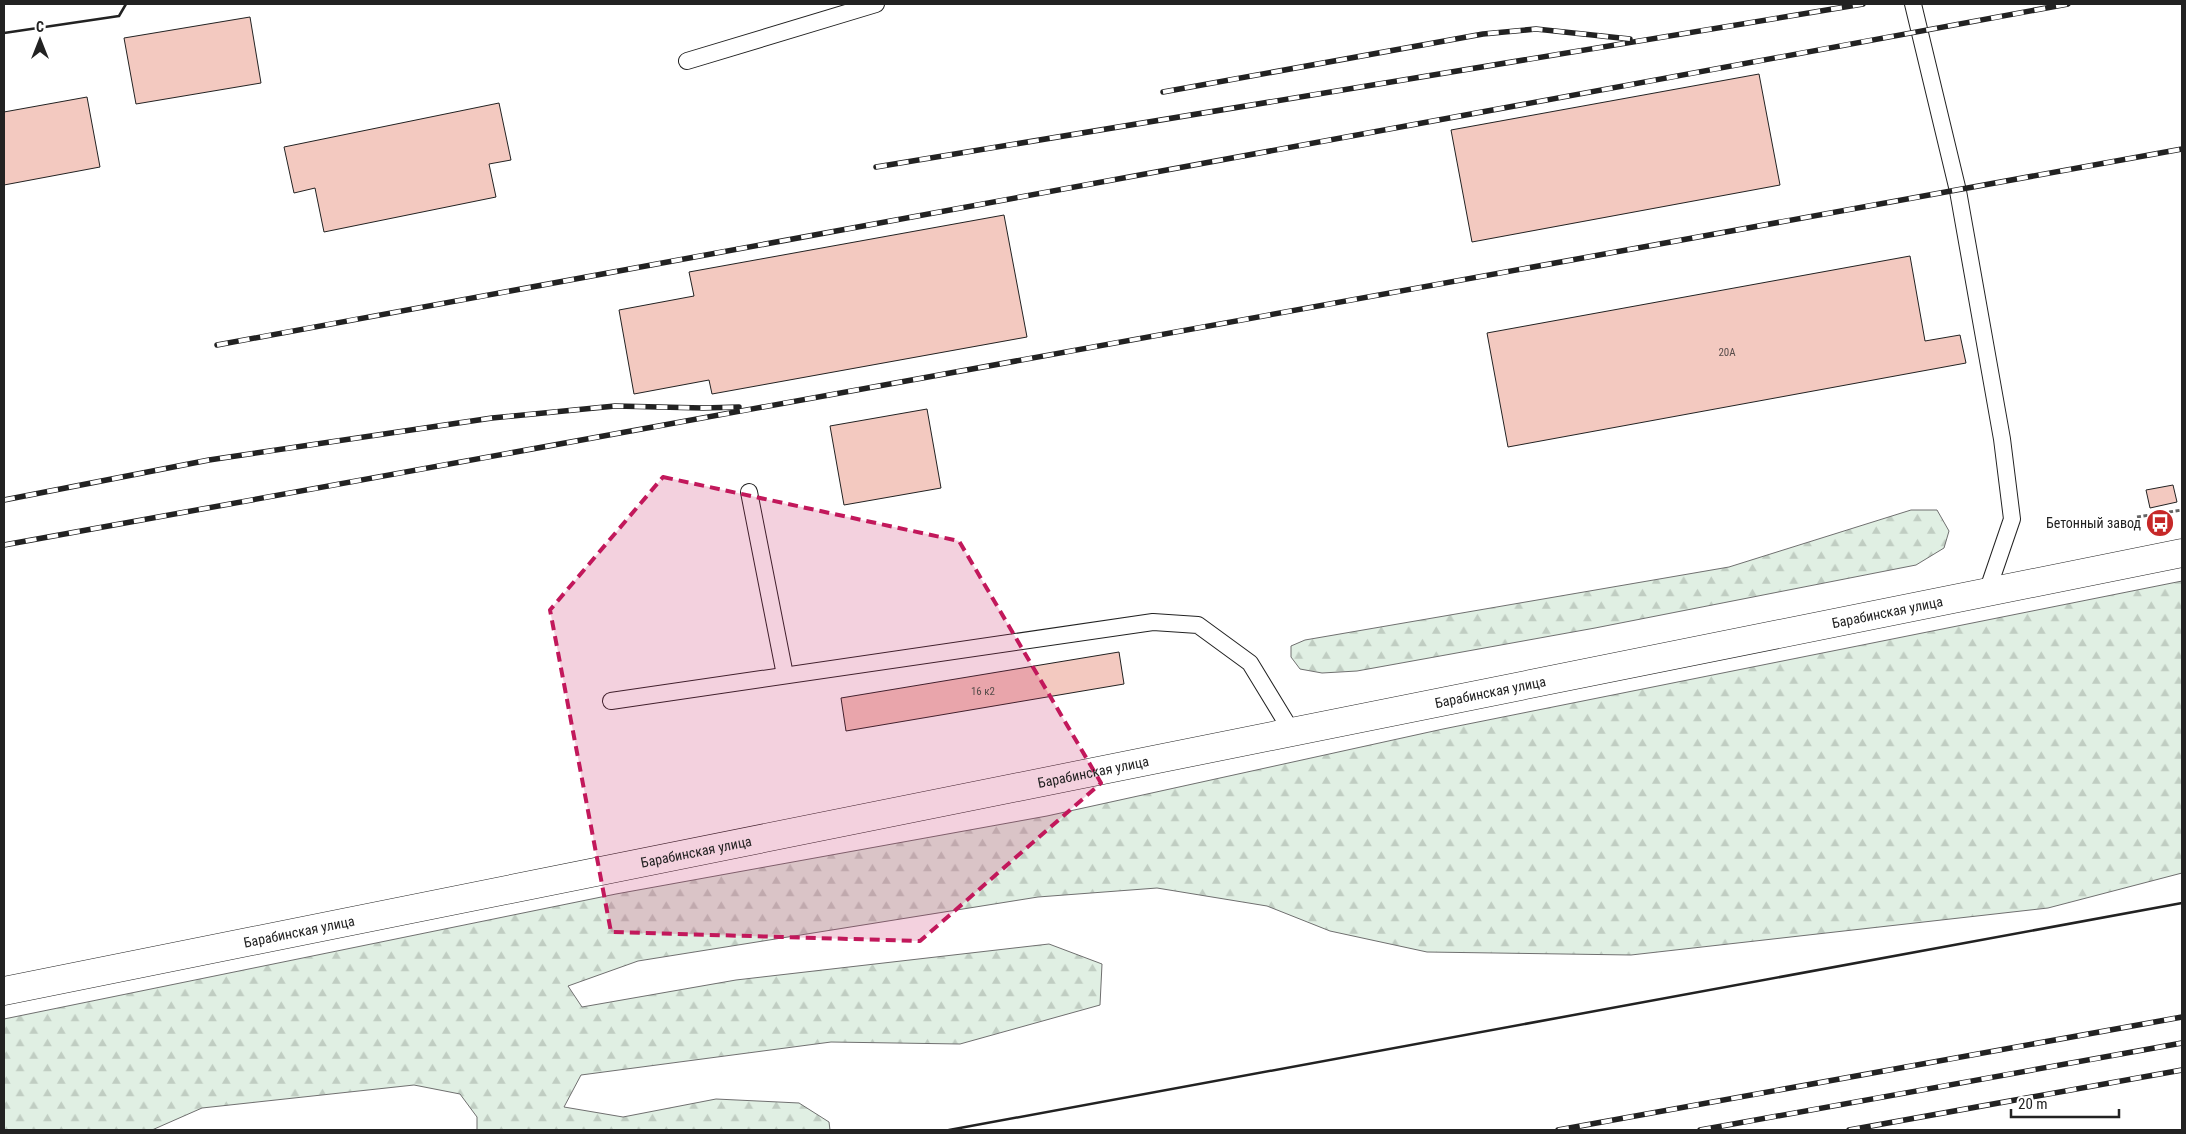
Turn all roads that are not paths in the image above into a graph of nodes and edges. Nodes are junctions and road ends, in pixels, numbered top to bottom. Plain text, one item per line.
1 (876, 4) edge
2 (1914, 4) edge
3 (687, 61) dead end
4 (749, 492) dead end
5 (2182, 553) edge
6 (1988, 592) junction
7 (784, 675) junction
8 (611, 700) dead end
9 (1292, 732) junction
10 (4, 991) edge

1 - 3 lane
2 - 6 lane
4 - 7 lane
5 - 6 main road, Барабинская улица
6 - 9 main road, Барабинская улица
7 - 8 lane
7 - 9 lane
9 - 10 main road, Барабинская улица

